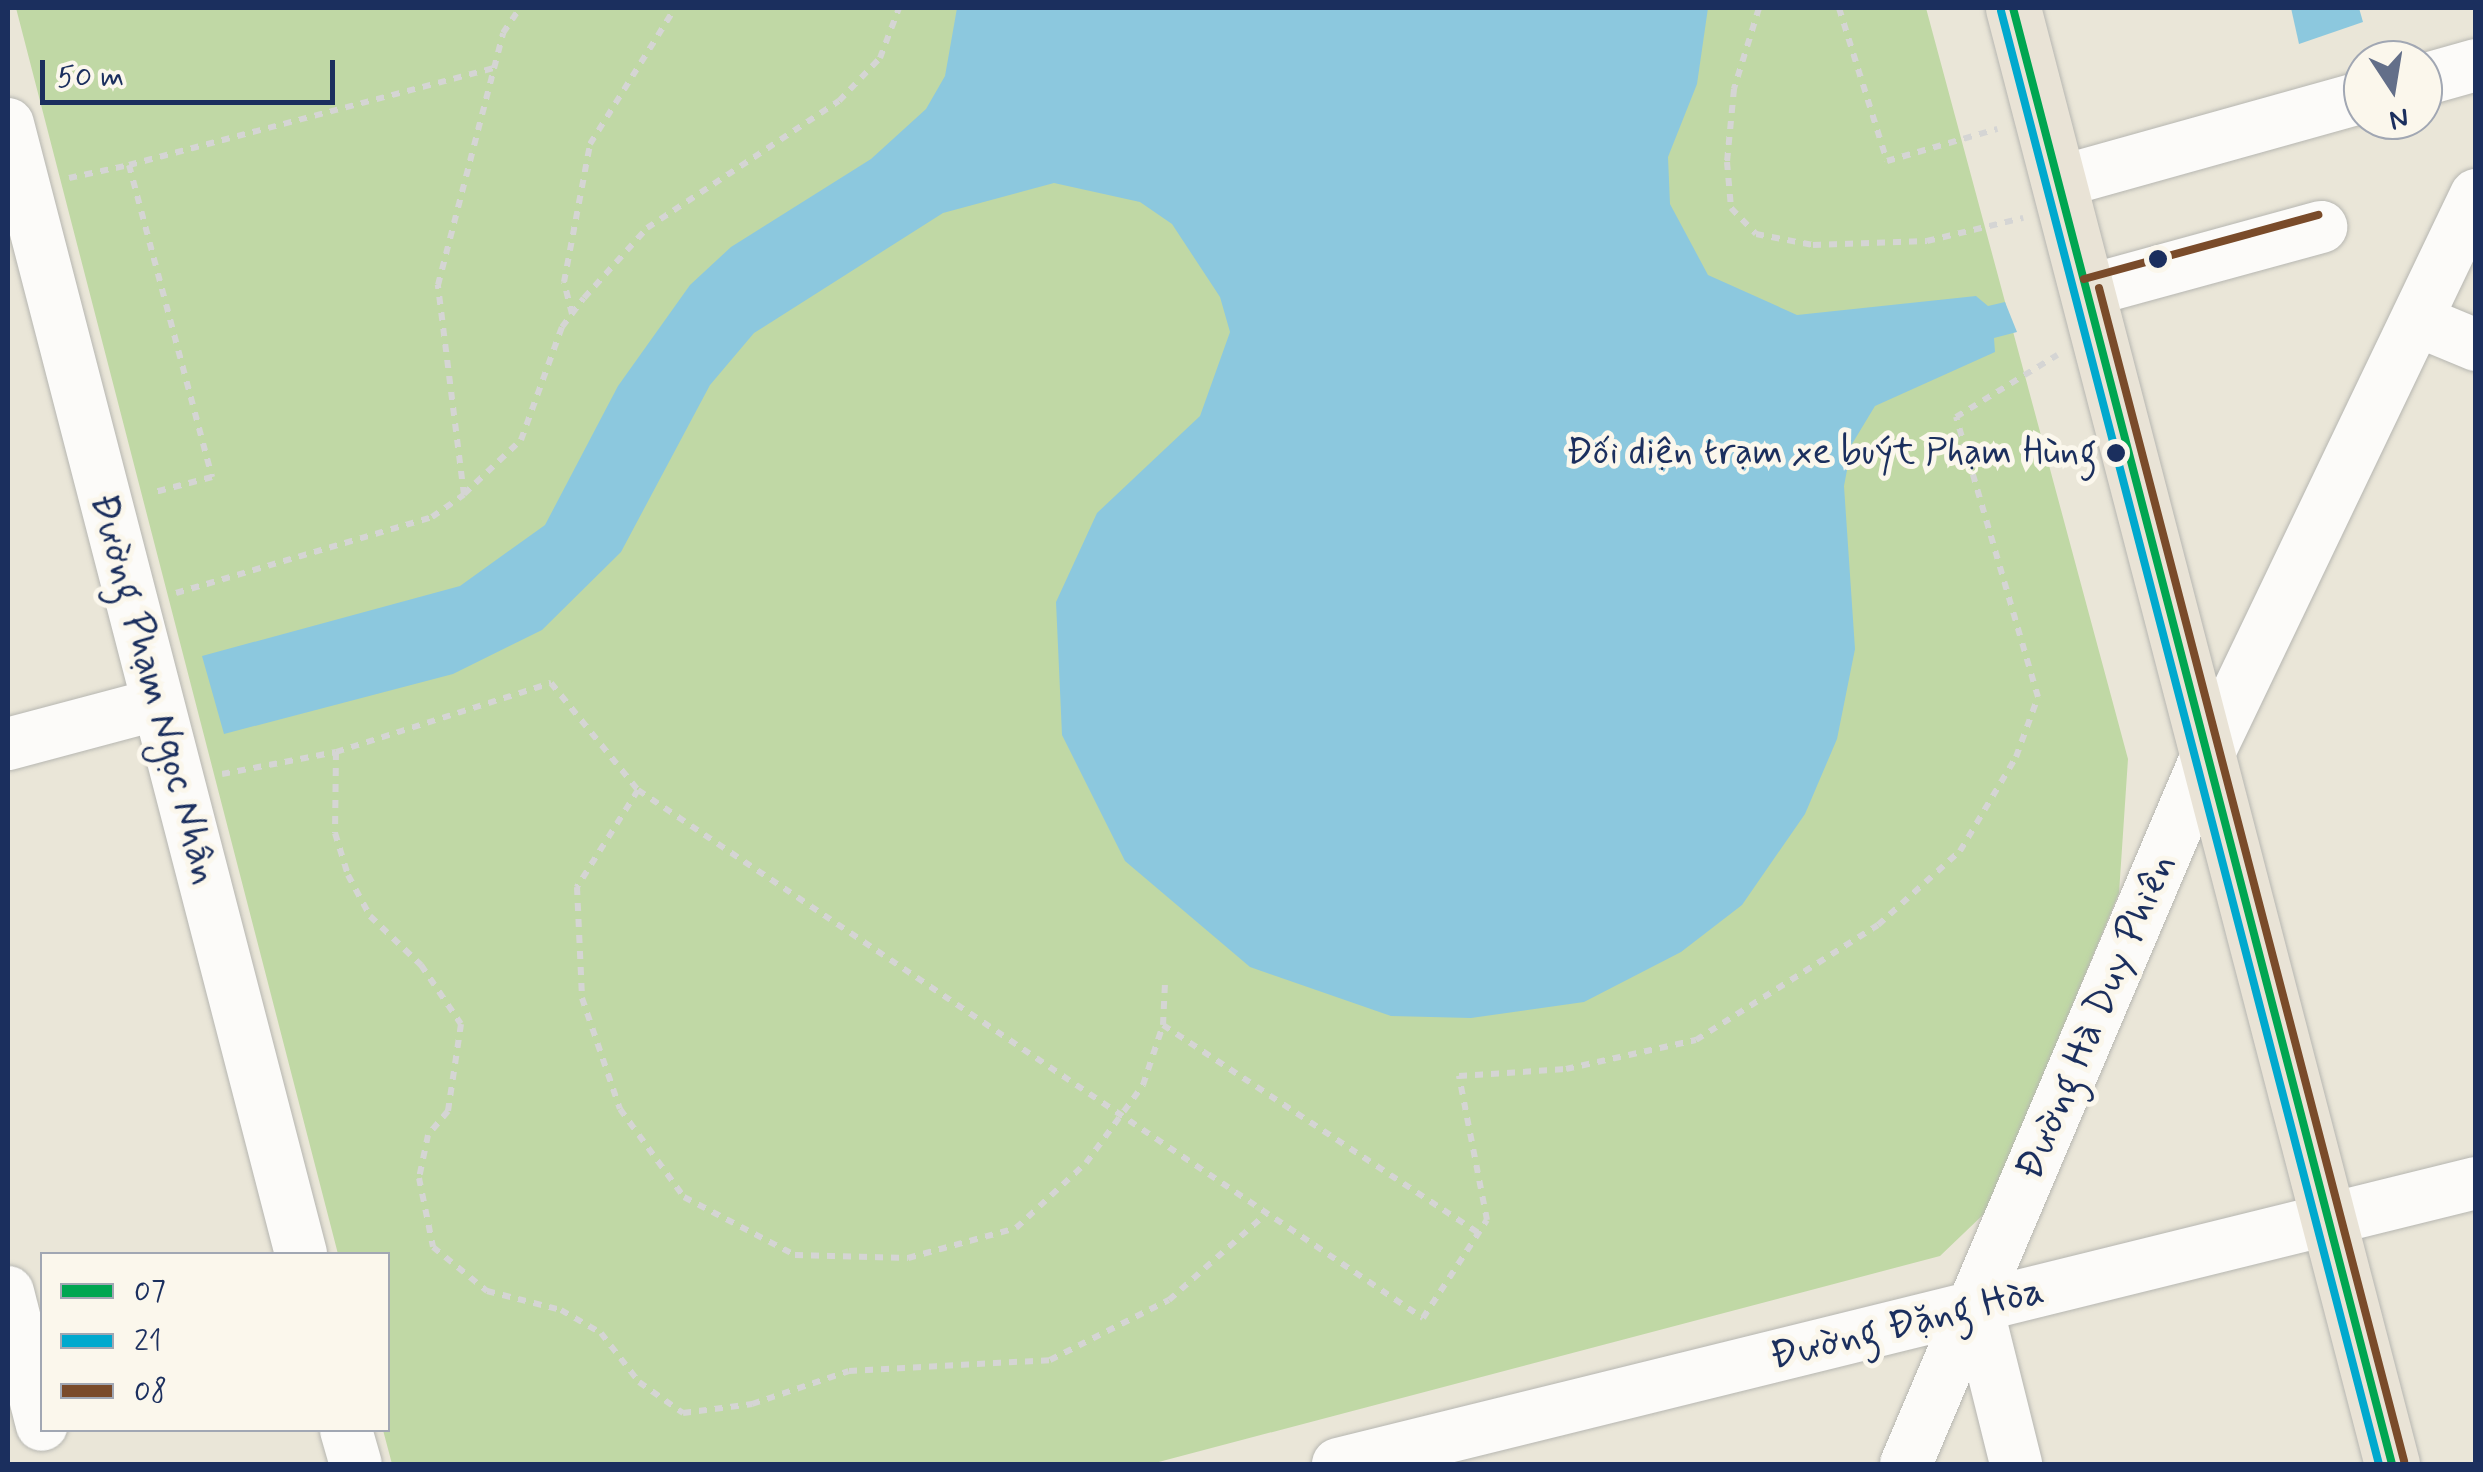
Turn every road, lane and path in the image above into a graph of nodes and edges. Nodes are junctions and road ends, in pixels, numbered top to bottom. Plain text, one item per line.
1 (520, 8) edge
2 (675, 8) edge
3 (899, 8) edge
4 (1759, 8) edge
5 (1838, 8) edge
6 (2014, 8) edge
7 (2476, 66) edge
8 (495, 68) junction
9 (2443, 75) edge
10 (2343, 103) edge
11 (2042, 116) junction
12 (8, 124) edge
13 (128, 165) junction
14 (24, 188) junction
15 (2476, 195) edge
16 (2044, 199) junction
17 (2320, 226) dead end
18 (2093, 313) junction
19 (572, 314) junction
20 (2418, 321) junction
21 (2476, 345) edge
22 (464, 494) junction
23 (106, 505) junction
24 (132, 605) junction
25 (158, 704) junction
26 (8, 744) edge
27 (336, 752) junction
28 (2204, 764) junction
29 (179, 783) junction
30 (638, 790) junction
31 (1165, 983) dead end
32 (1163, 1025) junction
33 (1121, 1115) junction
34 (2476, 1182) edge
35 (1267, 1213) junction
36 (2330, 1220) junction
37 (1478, 1233) junction
38 (300, 1252) edge
39 (8, 1292) edge
40 (1976, 1307) junction
41 (40, 1416) edge
42 (44, 1432) edge
43 (347, 1432) edge
44 (53, 1464) edge
45 (356, 1464) edge
46 (1338, 1464) edge
47 (1906, 1464) edge
48 (2016, 1464) edge
49 (2392, 1464) edge

1 - 8 path
2 - 19 path
3 - 19 path
4 - 16 path
5 - 11 path
6 - 11 main road
7 - 9 street
8 - 13 path
8 - 22 path
10 - 16 street
11 - 16 main road
12 - 14 street, Đường Phạm Ngọc Nhân
13 - 14 path
13 - 23 path
14 - 23 street, Đường Phạm Ngọc Nhân
15 - 20 street, Đường Hà Duy Phiên
16 - 18 main road
17 - 18 street
18 - 28 main road
18 - 37 path
19 - 22 path
20 - 21 street
20 - 28 street, Đường Hà Duy Phiên
22 - 24 path
23 - 24 street, Đường Phạm Ngọc Nhân
24 - 25 street, Đường Phạm Ngọc Nhân
25 - 26 street
25 - 29 street, Đường Phạm Ngọc Nhân
27 - 29 path
27 - 30 path
27 - 35 path
28 - 36 main road
28 - 40 street, Đường Hà Duy Phiên
29 - 38 street, Đường Phạm Ngọc Nhân
30 - 33 path
30 - 33 path
31 - 32 path
32 - 33 path
32 - 37 path
33 - 35 path
34 - 36 street, Đường Đặng Hòa
35 - 37 path
36 - 40 street, Đường Đặng Hòa
36 - 49 main road
39 - 41 street
40 - 46 street, Đường Đặng Hòa
40 - 47 street, Đường Hà Duy Phiên
40 - 48 street
42 - 44 street
43 - 45 street

